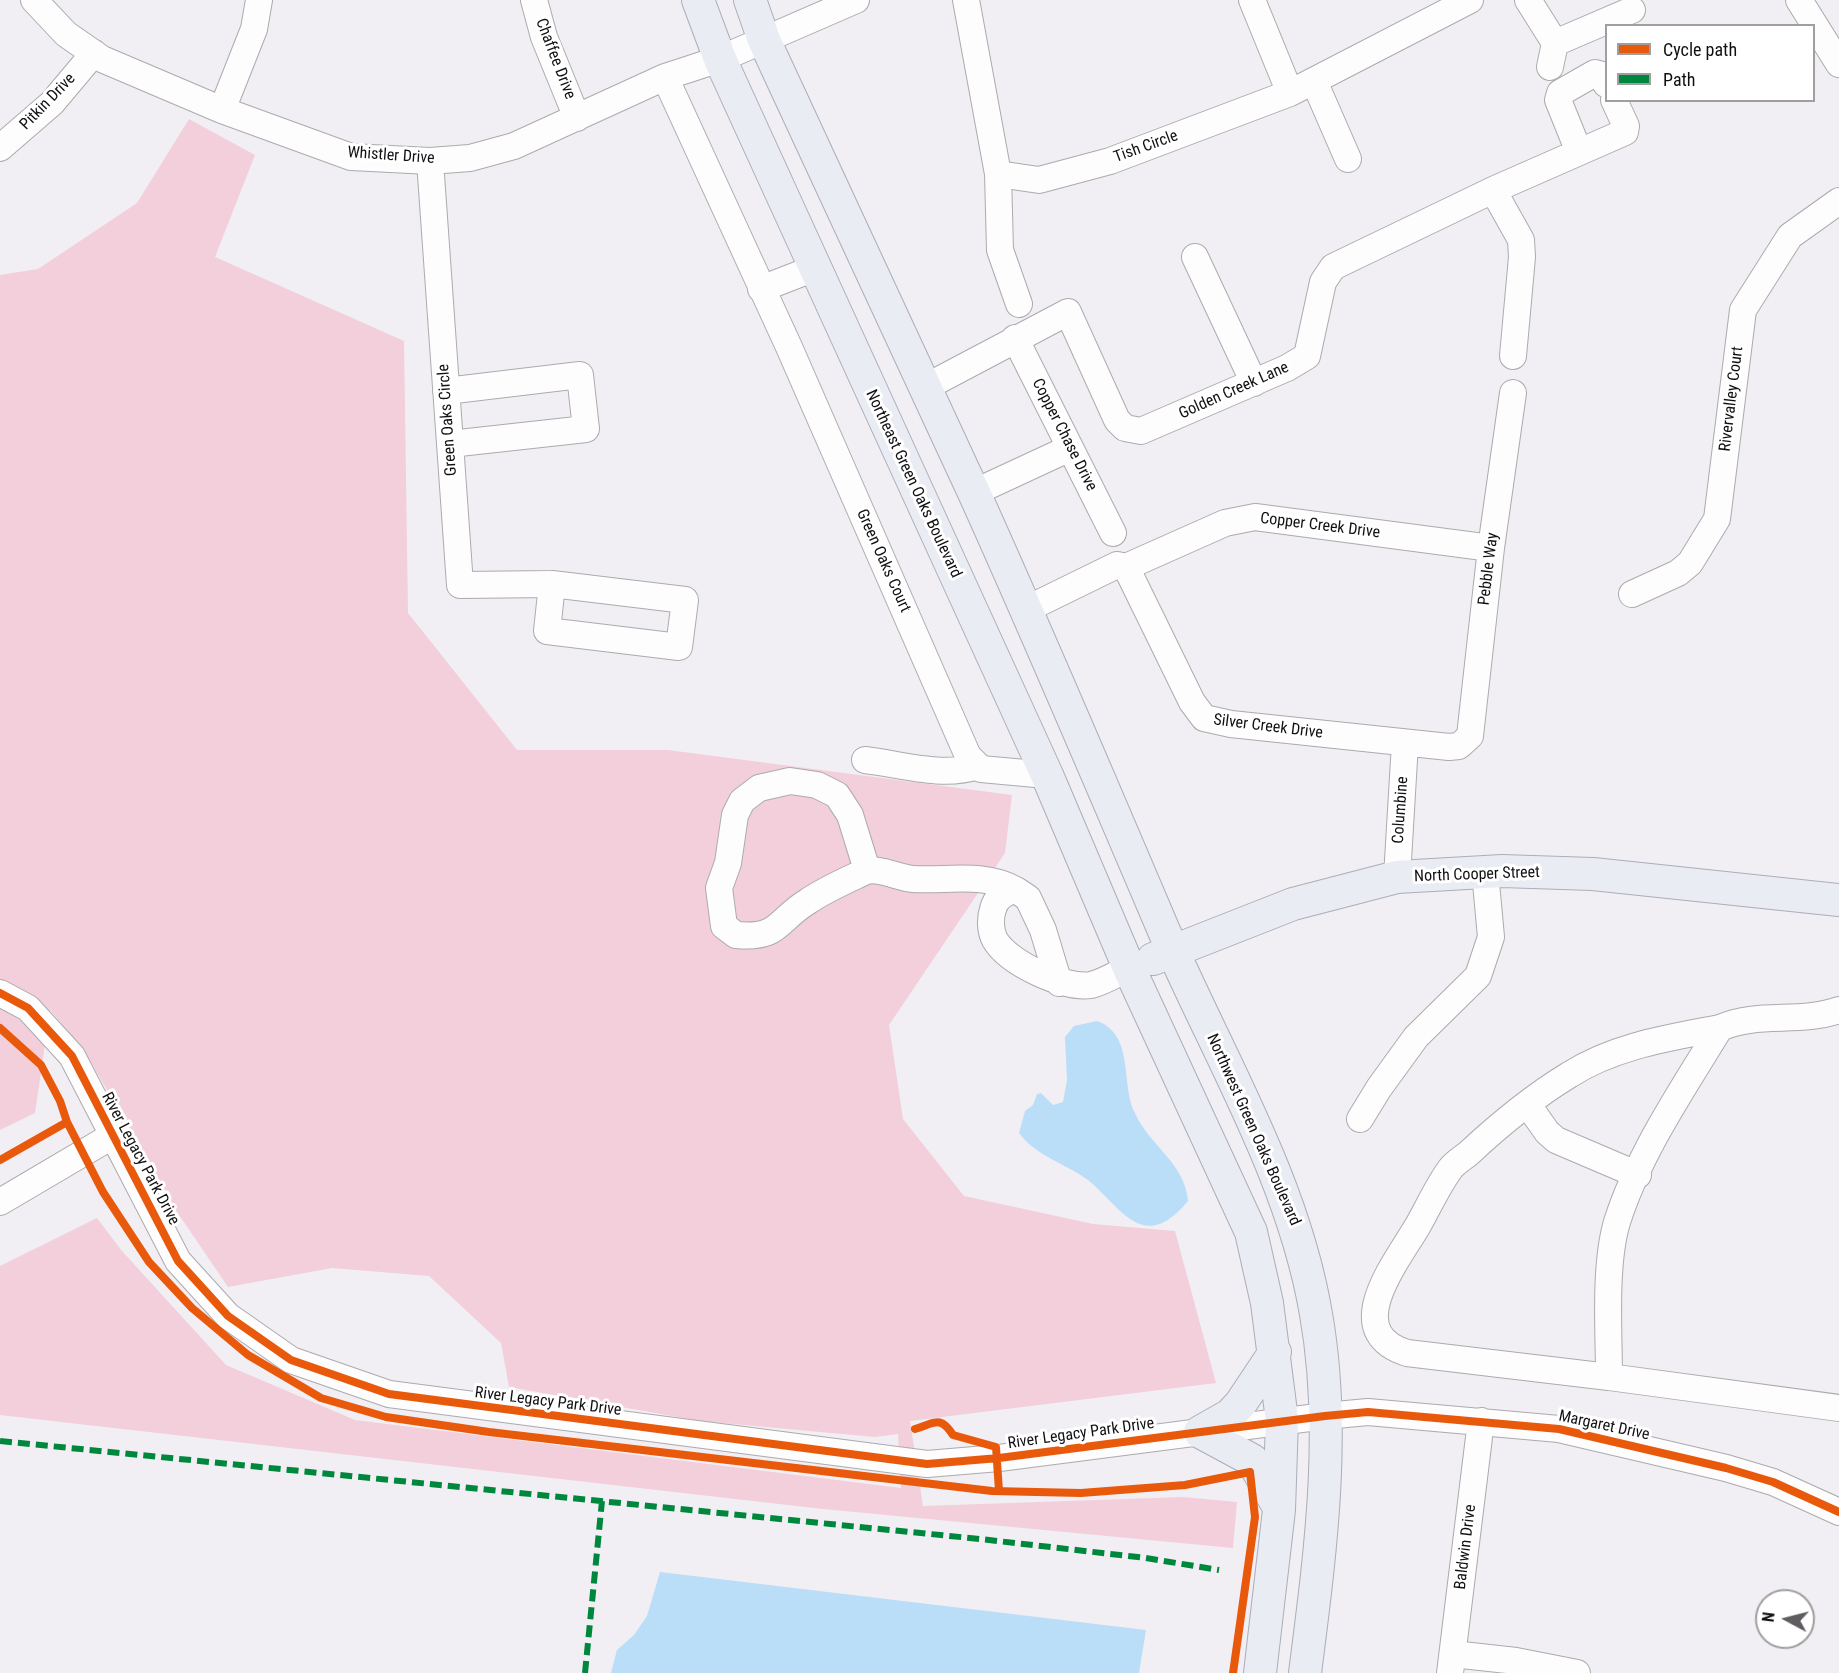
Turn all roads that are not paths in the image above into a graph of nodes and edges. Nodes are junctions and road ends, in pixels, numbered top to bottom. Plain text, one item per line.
1 (34, 0) edge
2 (260, 0) edge
3 (534, 0) edge
4 (698, 0) edge
5 (750, 0) edge
6 (856, 0) edge
7 (966, 0) edge
8 (1252, 0) edge
9 (1470, 0) edge
10 (1528, 0) edge
11 (1799, 0) edge
12 (1632, 10) dead end
13 (1607, 24) edge
14 (1814, 24) edge
15 (1605, 25) edge
16 (1815, 26) edge
17 (764, 40) junction
18 (94, 53) junction
19 (720, 58) junction
20 (1839, 64) edge
21 (665, 77) junction
22 (1314, 81) junction
23 (1605, 82) edge
24 (1290, 93) junction
25 (1615, 102) edge
26 (222, 110) junction
27 (577, 118) junction
28 (0, 148) edge
29 (1579, 152) junction
30 (1348, 159) dead end
31 (430, 161) junction
32 (998, 174) junction
33 (1493, 190) junction
34 (1839, 201) edge
35 (1195, 257) dead end
36 (815, 268) junction
37 (761, 289) junction
38 (1020, 304) dead end
39 (1015, 338) junction
40 (1513, 356) dead end
41 (1254, 383) junction
42 (924, 388) junction
43 (446, 391) junction
44 (1512, 393) dead end
45 (450, 444) junction
46 (1070, 448) junction
47 (973, 493) junction
48 (1113, 533) dead end
49 (1491, 548) junction
50 (1126, 567) junction
51 (552, 584) junction
52 (1632, 594) dead end
53 (1025, 610) junction
54 (981, 632) junction
55 (1405, 742) junction
56 (1464, 742) joint
57 (865, 760) dead end
58 (977, 766) junction
59 (1047, 776) junction
60 (867, 870) junction
61 (1485, 872) junction
62 (1397, 877) junction
63 (1016, 890) junction
64 (1839, 900) edge
65 (1173, 951) junction
66 (1129, 968) junction
67 (1059, 983) junction
68 (0, 993) edge
69 (1839, 1010) edge
70 (1720, 1028) junction
71 (1528, 1105) junction
72 (1360, 1119) dead end
73 (112, 1136) junction
74 (1638, 1175) junction
75 (0, 1202) edge
76 (1275, 1352) junction
77 (1609, 1377) junction
78 (1839, 1408) edge
79 (1325, 1416) junction
80 (1282, 1420) junction
81 (1481, 1421) junction
82 (1200, 1432) junction
83 (1279, 1509) junction
84 (1839, 1512) edge
85 (1451, 1664) edge
86 (1260, 1673) edge
87 (1305, 1673) edge
88 (1577, 1673) edge

1 - 18 street, Whistler Drive
2 - 26 street
3 - 27 street, Chaffee Drive
4 - 19 main road, Northeast Green Oaks Boulevard
5 - 17 main road
6 - 17 street
7 - 32 street
8 - 24 street
9 - 22 street, Tish Circle
10 - 15 street
11 - 14 street
12 - 13 street
16 - 20 street
17 - 19 street, Whistler Drive
17 - 42 main road
18 - 26 street, Whistler Drive
18 - 28 street, Pitkin Drive
19 - 21 street, Whistler Drive
19 - 36 main road, Northeast Green Oaks Boulevard
21 - 27 street, Whistler Drive
21 - 37 street, Green Oaks Court
22 - 24 street, Tish Circle
22 - 30 street
23 - 29 street
24 - 32 street, Tish Circle
25 - 29 street, Golden Creek Lane
26 - 31 street, Whistler Drive
27 - 31 street, Whistler Drive
29 - 33 street, Golden Creek Lane
31 - 43 street, Green Oaks Circle
32 - 38 street
33 - 40 street
33 - 41 street, Golden Creek Lane
34 - 52 street, Rivervalley Court
35 - 41 street
36 - 37 street
36 - 54 main road, Northeast Green Oaks Boulevard
37 - 58 street, Green Oaks Court
39 - 41 street, Golden Creek Lane
39 - 42 street, Golden Creek Lane
39 - 46 street, Copper Chase Drive
42 - 47 main road
43 - 45 street, Green Oaks Circle
43 - 45 street
44 - 49 street, Pebble Way
45 - 51 street, Green Oaks Circle
46 - 47 street
46 - 48 street, Copper Chase Drive
47 - 53 main road
49 - 50 street, Copper Creek Drive
49 - 56 street, Pebble Way
50 - 53 street, Copper Creek Drive
50 - 55 street, Silver Creek Drive
51 - 51 street
53 - 54 main road
53 - 65 main road
54 - 59 main road, Northeast Green Oaks Boulevard
55 - 56 street, Silver Creek Drive
55 - 62 street, Columbine
57 - 58 street
58 - 59 street
59 - 66 main road, Northeast Green Oaks Boulevard
60 - 60 street
60 - 63 street
61 - 62 main road, North Cooper Street
61 - 64 main road, North Cooper Street
61 - 72 street
62 - 65 main road, North Cooper Street
63 - 67 street
63 - 67 street
65 - 66 main road, North Cooper Street
65 - 79 main road, Northwest Green Oaks Boulevard
66 - 67 street
66 - 76 main road
68 - 73 street, River Legacy Park Drive
69 - 70 street
70 - 71 street
70 - 74 street
71 - 74 street
71 - 77 street
73 - 75 street
73 - 82 street, River Legacy Park Drive
74 - 77 street
76 - 80 main road
76 - 82 main road
77 - 78 street
79 - 80 street, Margaret Drive
79 - 81 street, Margaret Drive
79 - 87 main road, Northwest Green Oaks Boulevard
80 - 82 street, River Legacy Park Drive
80 - 83 main road
81 - 84 street, Margaret Drive
81 - 85 street, Baldwin Drive
82 - 83 main road
83 - 86 main road
85 - 88 street

